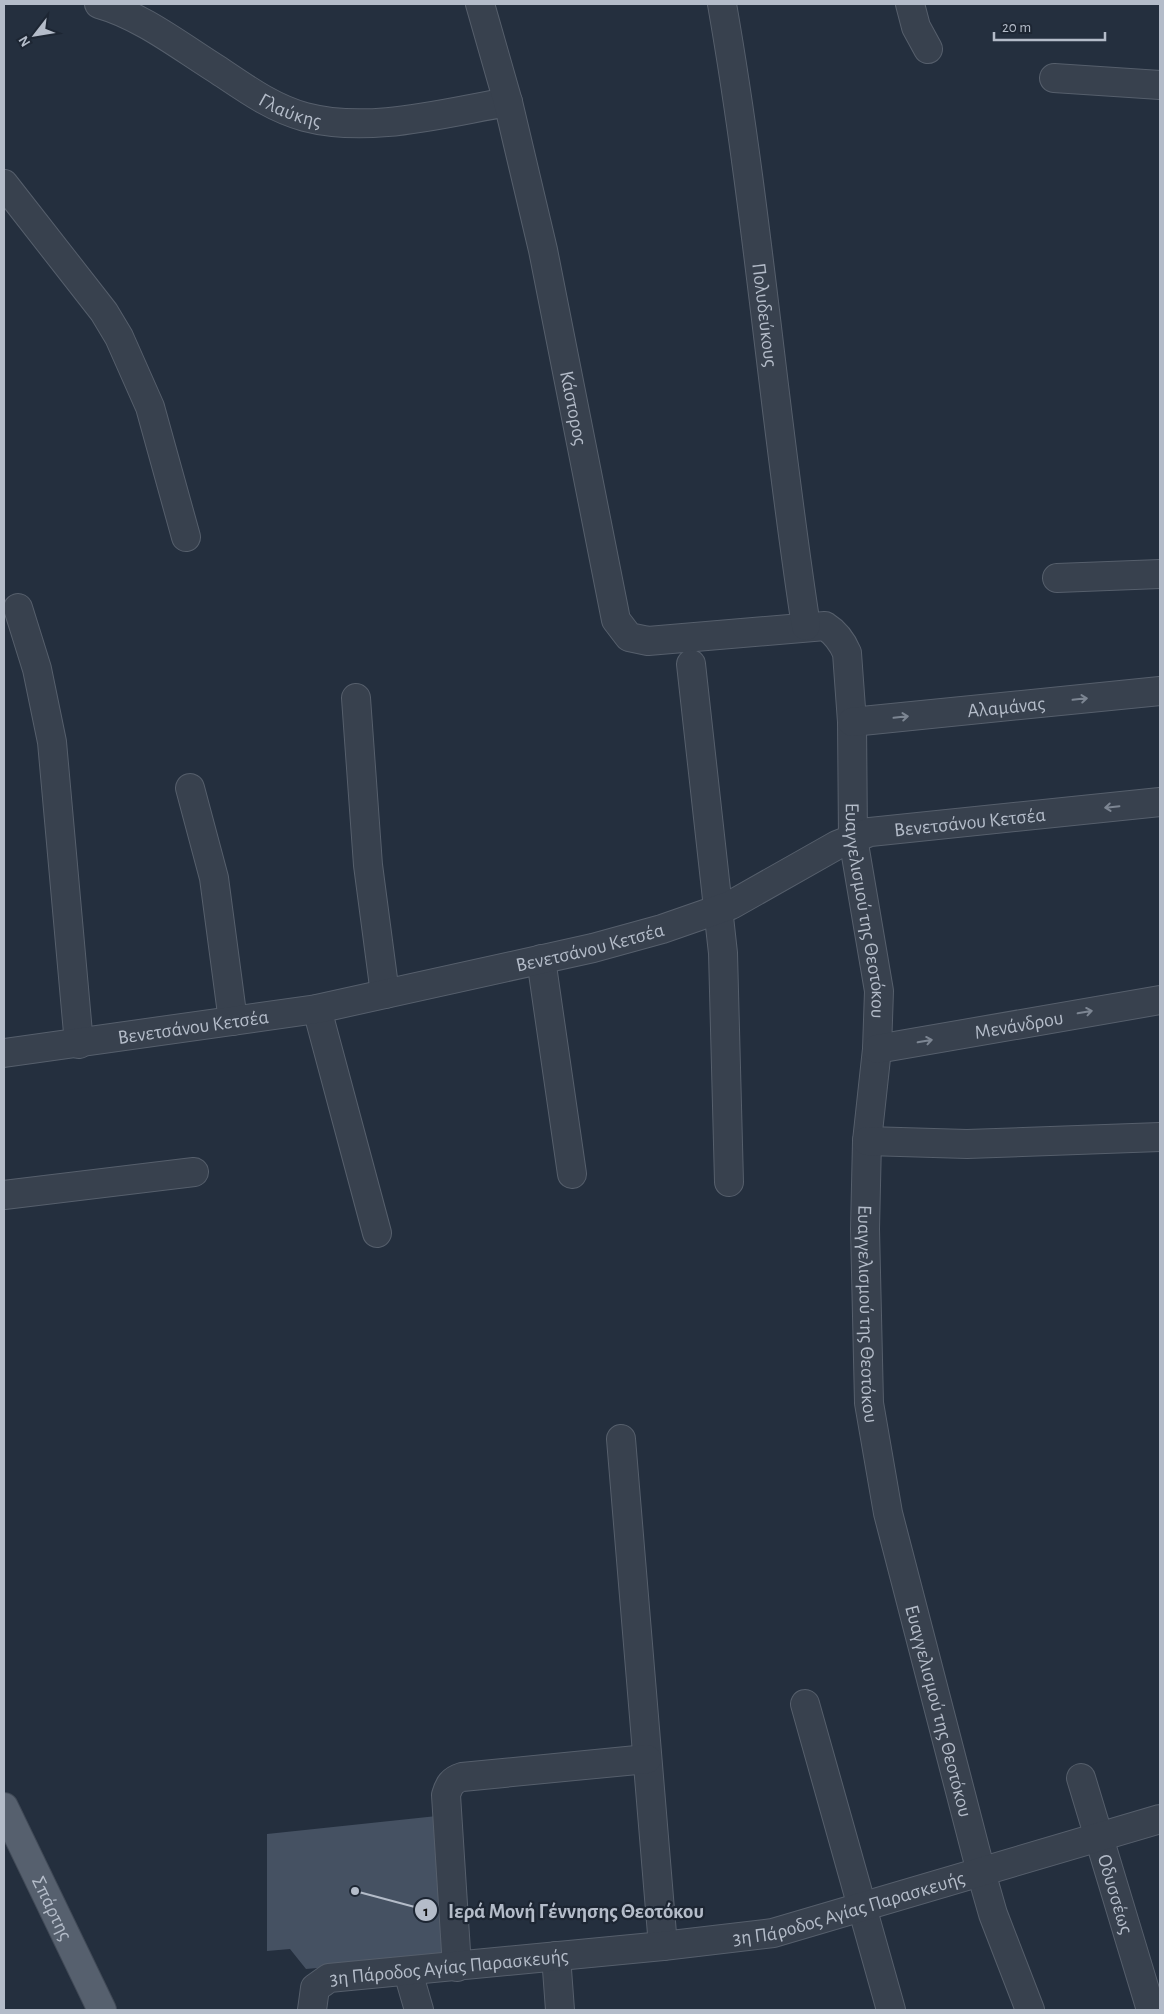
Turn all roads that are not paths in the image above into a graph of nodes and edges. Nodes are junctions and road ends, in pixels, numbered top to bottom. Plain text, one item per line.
1 (99, 4) edge
2 (480, 4) edge
3 (722, 4) edge
4 (910, 4) edge
5 (928, 50) dead end
6 (1054, 78) dead end
7 (1160, 84) edge
8 (508, 102) junction
9 (4, 184) edge
10 (186, 536) dead end
11 (1160, 574) edge
12 (1056, 578) dead end
13 (18, 608) dead end
14 (806, 626) junction
15 (691, 664) dead end
16 (1160, 691) edge
17 (356, 698) dead end
18 (852, 722) junction
19 (190, 788) dead end
20 (1160, 802) edge
21 (853, 838) junction
22 (718, 909) junction
23 (542, 960) junction
24 (385, 994) junction
25 (1160, 1000) edge
26 (317, 1009) junction
27 (233, 1021) junction
28 (79, 1044) junction
29 (877, 1049) junction
30 (4, 1053) edge
31 (1160, 1137) edge
32 (867, 1141) junction
33 (194, 1172) dead end
34 (572, 1174) dead end
35 (729, 1182) dead end
36 (4, 1195) edge
37 (377, 1233) dead end
38 (620, 1439) dead end
39 (806, 1704) dead end
40 (647, 1759) junction
41 (1081, 1778) dead end
42 (4, 1807) edge
43 (1160, 1819) edge
44 (1099, 1838) junction
45 (981, 1872) junction
46 (862, 1905) junction
47 (663, 1946) junction
48 (556, 1956) junction
49 (457, 1967) junction
50 (408, 1972) junction
51 (102, 2010) edge
52 (312, 2010) edge
53 (419, 2010) edge
54 (560, 2010) edge
55 (892, 2010) edge
56 (1030, 2010) edge
57 (1151, 2010) edge

1 - 8 street, Γλαύκης
2 - 8 street, Κάστορος
3 - 14 street, Πολυδεύκους
4 - 5 street
6 - 7 street
8 - 14 street, Κάστορος
9 - 10 street
11 - 12 street
13 - 28 street
14 - 18 street, Ευαγγελισμού της Θεοτόκου
15 - 22 street
18 -> 16 street, Αλαμάνας
17 - 24 street
18 - 21 street, Ευαγγελισμού της Θεοτόκου
19 - 27 street
20 -> 21 street, Βενετσάνου Κετσέα
21 - 22 street, Βενετσάνου Κετσέα
21 - 29 street, Ευαγγελισμού της Θεοτόκου
22 - 23 street, Βενετσάνου Κετσέα
22 - 35 street
23 - 24 street, Βενετσάνου Κετσέα
23 - 34 street
24 - 26 street, Βενετσάνου Κετσέα
29 -> 25 street, Μενάνδρου
26 - 27 street, Βενετσάνου Κετσέα
26 - 37 street
27 - 28 street, Βενετσάνου Κετσέα
28 - 30 street, Βενετσάνου Κετσέα
29 - 32 street, Ευαγγελισμού της Θεοτόκου
31 - 32 street
32 - 45 street, Ευαγγελισμού της Θεοτόκου
33 - 36 street
38 - 40 street
39 - 46 street
40 - 47 street
40 - 49 street
41 - 44 street, Οδυσσέως
42 - 51 main road, Σπάρτης
43 - 44 street, 3η Πάροδος Αγίας Παρασκευής
44 - 45 street, 3η Πάροδος Αγίας Παρασκευής
44 - 57 street, Οδυσσέως
45 - 46 street, 3η Πάροδος Αγίας Παρασκευής
45 - 56 street, Ευαγγελισμού της Θεοτόκου
46 - 47 street, 3η Πάροδος Αγίας Παρασκευής
46 - 55 street
47 - 48 street, 3η Πάροδος Αγίας Παρασκευής
48 - 49 street, 3η Πάροδος Αγίας Παρασκευής
48 - 54 street
49 - 50 street, 3η Πάροδος Αγίας Παρασκευής
50 - 52 street, 3η Πάροδος Αγίας Παρασκευής
50 - 53 street

